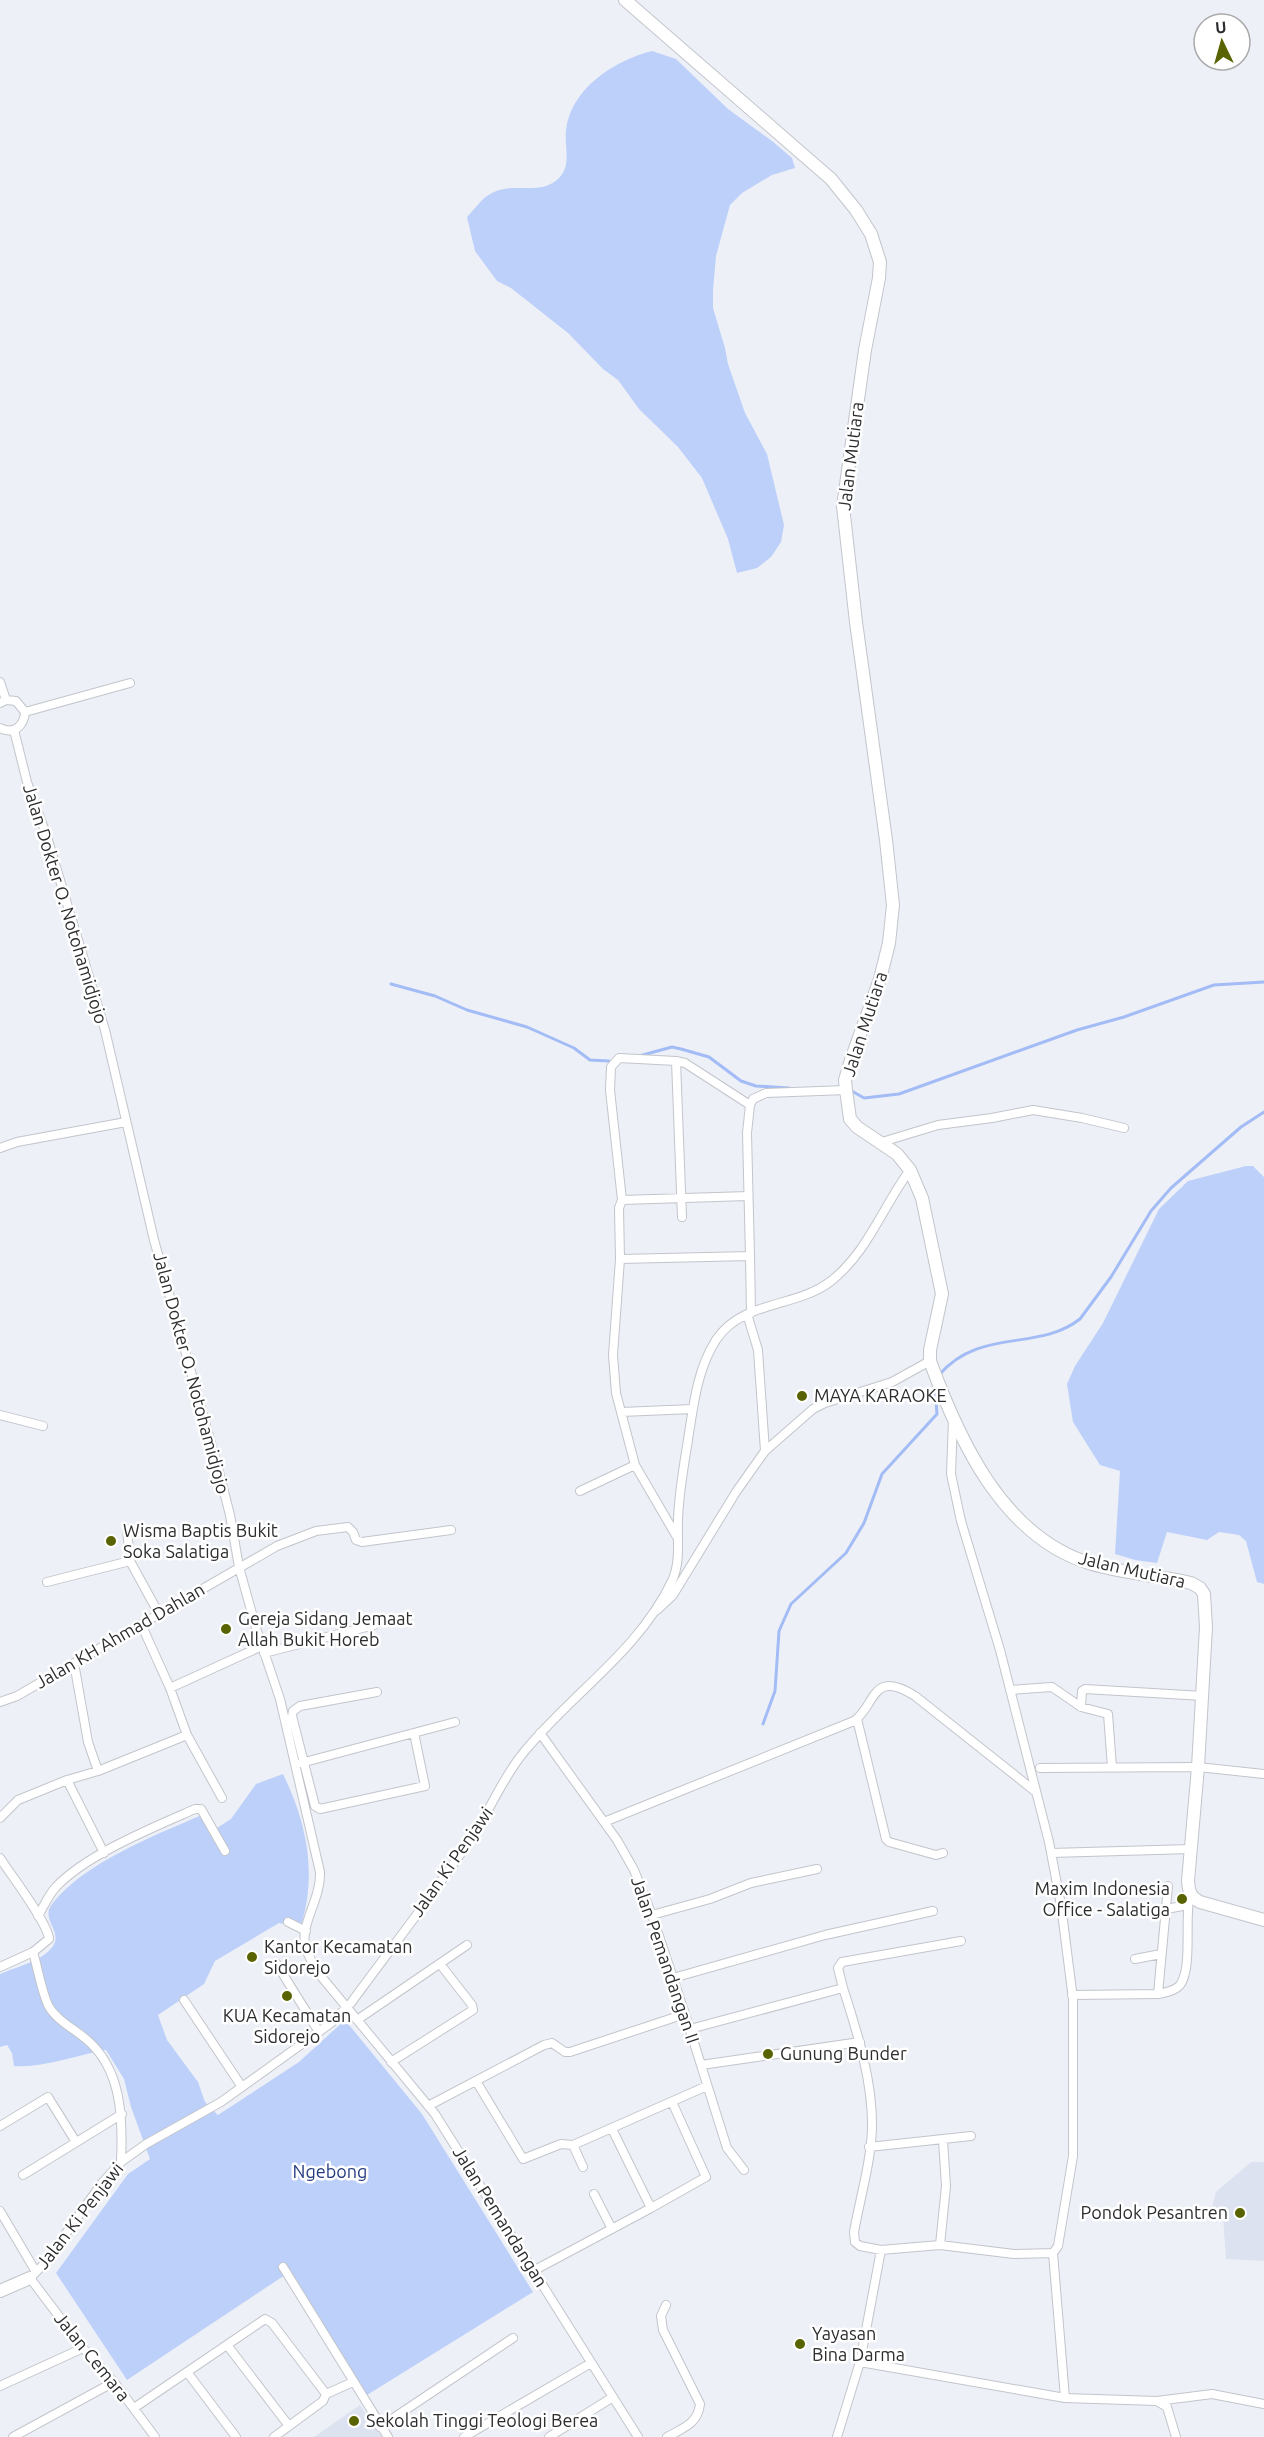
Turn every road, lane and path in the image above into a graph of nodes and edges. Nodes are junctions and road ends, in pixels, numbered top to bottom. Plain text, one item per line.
1 (625, 0) edge
2 (0, 682) edge
3 (130, 683) dead end
4 (3, 702) edge
5 (25, 712) junction
6 (0, 728) edge
7 (14, 730) junction
8 (676, 1061) junction
9 (846, 1089) junction
10 (750, 1105) junction
11 (126, 1122) junction
12 (1124, 1128) dead end
13 (882, 1142) junction
14 (0, 1148) edge
15 (910, 1170) junction
16 (748, 1197) junction
17 (681, 1199) junction
18 (622, 1200) junction
19 (682, 1217) dead end
20 (750, 1256) junction
21 (620, 1259) junction
22 (749, 1313) junction
23 (930, 1360) junction
24 (693, 1409) junction
25 (621, 1412) junction
26 (0, 1415) edge
27 (953, 1418) junction
28 (43, 1426) dead end
29 (765, 1451) junction
30 (635, 1466) junction
31 (580, 1491) dead end
32 (127, 1529) dead end
33 (451, 1530) dead end
34 (678, 1540) junction
35 (130, 1561) junction
36 (239, 1568) junction
37 (47, 1582) dead end
38 (654, 1611) junction
39 (159, 1614) junction
40 (141, 1624) junction
41 (374, 1624) dead end
42 (263, 1649) junction
43 (74, 1663) junction
44 (170, 1688) junction
45 (1010, 1690) junction
46 (377, 1692) dead end
47 (1203, 1696) junction
48 (0, 1702) edge
49 (1081, 1707) junction
50 (857, 1719) junction
51 (455, 1722) dead end
52 (414, 1733) junction
53 (540, 1733) junction
54 (187, 1735) junction
55 (306, 1762) junction
56 (295, 1765) junction
57 (1040, 1767) dead end
58 (1112, 1767) junction
59 (1198, 1767) junction
60 (98, 1771) junction
61 (1264, 1774) edge
62 (67, 1780) junction
63 (1036, 1793) junction
64 (222, 1798) dead end
65 (0, 1818) edge
66 (604, 1822) junction
67 (1191, 1849) junction
68 (225, 1851) dead end
69 (104, 1853) junction
70 (943, 1853) dead end
71 (1052, 1853) junction
72 (0, 1858) edge
73 (817, 1869) dead end
74 (1168, 1886) dead end
75 (1189, 1900) junction
76 (1166, 1909) junction
77 (933, 1911) dead end
78 (652, 1915) junction
79 (38, 1916) junction
80 (1264, 1920) edge
81 (288, 1922) dead end
82 (306, 1931) junction
83 (961, 1941) dead end
84 (467, 1945) dead end
85 (33, 1952) junction
86 (1161, 1954) junction
87 (1135, 1959) dead end
88 (276, 1964) dead end
89 (440, 1964) junction
90 (0, 1967) edge
91 (673, 1978) junction
92 (843, 1988) junction
93 (1158, 1994) junction
94 (1072, 1995) junction
95 (184, 2000) dead end
96 (346, 2008) junction
97 (685, 2014) junction
98 (357, 2020) junction
99 (690, 2029) junction
100 (319, 2032) junction
101 (860, 2042) junction
102 (391, 2062) junction
103 (701, 2065) junction
104 (476, 2080) junction
105 (707, 2086) junction
106 (242, 2087) junction
107 (672, 2102) junction
108 (428, 2106) junction
109 (122, 2114) junction
110 (0, 2126) edge
111 (612, 2129) junction
112 (971, 2136) dead end
113 (943, 2140) junction
114 (76, 2142) junction
115 (573, 2145) junction
116 (869, 2147) junction
117 (121, 2162) junction
118 (583, 2167) dead end
119 (744, 2170) dead end
120 (23, 2175) dead end
121 (594, 2194) dead end
122 (651, 2208) junction
123 (0, 2211) edge
124 (612, 2229) junction
125 (940, 2245) junction
126 (881, 2250) junction
127 (1053, 2253) junction
128 (283, 2266) dead end
129 (533, 2271) junction
130 (33, 2275) junction
131 (0, 2291) edge
132 (666, 2305) dead end
133 (513, 2338) dead end
134 (227, 2345) junction
135 (83, 2348) junction
136 (860, 2362) junction
137 (591, 2363) junction
138 (187, 2372) junction
139 (114, 2382) junction
140 (353, 2382) junction
141 (0, 2386) edge
142 (326, 2394) junction
143 (613, 2397) junction
144 (1065, 2398) junction
145 (1157, 2401) junction
146 (1264, 2404) edge
147 (134, 2408) junction
148 (289, 2426) junction
149 (380, 2427) junction
150 (13, 2437) edge
151 (155, 2437) edge
152 (236, 2437) edge
153 (274, 2437) edge
154 (388, 2437) edge
155 (464, 2437) edge
156 (549, 2437) edge
157 (638, 2437) edge
158 (667, 2437) edge
159 (837, 2437) edge
160 (1176, 2437) edge

1 - 9 street, Jalan Mutiara
2 - 4 street
3 - 5 street
4 - 5 street
5 - 7 street
6 - 7 street
7 - 11 street, Jalan Dokter O. Notohamidjojo
8 - 10 street
8 - 17 street
8 - 18 street
9 - 10 street
9 - 13 street, Jalan Mutiara
10 - 16 street
11 - 14 street
11 - 36 street, Jalan Dokter O. Notohamidjojo
12 - 13 street
13 - 15 street, Jalan Mutiara
15 - 22 street
15 - 23 street, Jalan Mutiara
16 - 17 street
16 - 20 street
17 - 18 street
17 - 19 street
18 - 21 street
20 - 21 street
20 - 22 street
21 - 25 street
22 - 24 street
22 - 29 street
23 - 27 street, Jalan Mutiara
23 - 29 street
24 - 25 street
24 - 34 street
25 - 30 street
26 - 28 street
27 - 45 street
27 - 47 street, Jalan Mutiara
29 - 38 street
30 - 31 street
30 - 34 street
32 - 35 street
33 - 36 street, Jalan KH Ahmad Dahlan
34 - 38 street
35 - 37 street
35 - 39 street
36 - 39 street, Jalan KH Ahmad Dahlan
36 - 42 street, Jalan Dokter O. Notohamidjojo
38 - 53 street, Jalan Ki Penjawi
39 - 40 street, Jalan KH Ahmad Dahlan
40 - 43 street, Jalan KH Ahmad Dahlan
40 - 44 street
41 - 42 street
42 - 44 street
42 - 56 street, Jalan Dokter O. Notohamidjojo
43 - 48 street, Jalan KH Ahmad Dahlan
43 - 60 street
44 - 54 street
45 - 49 street
45 - 63 street
46 - 55 street
47 - 49 street
47 - 59 street, Jalan Mutiara
49 - 58 street
50 - 63 street
50 - 66 street
50 - 70 street
51 - 52 street
52 - 55 street
52 - 55 street
53 - 66 street, Jalan Pemandangan II
53 - 96 street, Jalan Ki Penjawi
54 - 60 street
54 - 64 street
55 - 56 street
56 - 82 street, Jalan Dokter O. Notohamidjojo
57 - 58 street
58 - 59 street
59 - 61 street
59 - 67 street, Jalan Mutiara
60 - 62 street
62 - 65 street
62 - 69 street
63 - 71 street
66 - 78 street, Jalan Pemandangan II
67 - 71 street
67 - 75 street, Jalan Mutiara
68 - 69 street
69 - 79 street
71 - 94 street
72 - 79 street
73 - 78 street
74 - 76 street
75 - 76 street
75 - 80 street
75 - 93 street
76 - 86 street
77 - 91 street
78 - 91 street, Jalan Pemandangan II
79 - 85 street
81 - 82 street
82 - 96 street
83 - 92 street
84 - 89 street
85 - 90 street
85 - 109 street
86 - 87 street
86 - 93 street
88 - 100 street
89 - 98 street
89 - 102 street
91 - 97 street, Jalan Pemandangan II
92 - 99 street
92 - 101 street
93 - 94 street
94 - 127 street
95 - 106 street
96 - 98 street, Jalan Pemandangan
96 - 100 street, Jalan Ki Penjawi
97 - 99 street, Jalan Pemandangan II
97 - 104 street
98 - 102 street, Jalan Pemandangan
99 - 103 street, Jalan Pemandangan II
100 - 106 street, Jalan Ki Penjawi
101 - 103 street
101 - 116 street
102 - 108 street, Jalan Pemandangan
103 - 105 street, Jalan Pemandangan II
104 - 108 street
104 - 115 street
105 - 107 street
105 - 119 street, Jalan Pemandangan II
106 - 117 street, Jalan Ki Penjawi
107 - 111 street
107 - 122 street
108 - 129 street, Jalan Pemandangan
109 - 114 street
109 - 117 street
110 - 114 street
111 - 115 street
111 - 122 street
112 - 113 street
113 - 116 street
113 - 125 street
114 - 120 street
115 - 118 street
116 - 126 street
117 - 130 street, Jalan Ki Penjawi
121 - 124 street
122 - 124 street
123 - 130 street, Jalan Cemara
124 - 129 street
125 - 126 street
125 - 127 street
126 - 136 street
127 - 144 street
128 - 140 street
129 - 137 street, Jalan Pemandangan
130 - 131 street, Jalan Ki Penjawi
130 - 135 street, Jalan Cemara
132 - 158 street
133 - 149 street
134 - 138 street
134 - 142 street
134 - 148 street
135 - 139 street, Jalan Cemara
135 - 141 street
136 - 144 street
136 - 159 street
137 - 143 street, Jalan Pemandangan
137 - 155 street
138 - 147 street
138 - 152 street
139 - 147 street, Jalan Cemara
139 - 150 street
140 - 142 street
140 - 149 street
142 - 148 street
143 - 156 street
143 - 157 street, Jalan Pemandangan
144 - 145 street
145 - 146 street
145 - 160 street
147 - 151 street, Jalan Cemara
148 - 153 street
149 - 154 street

